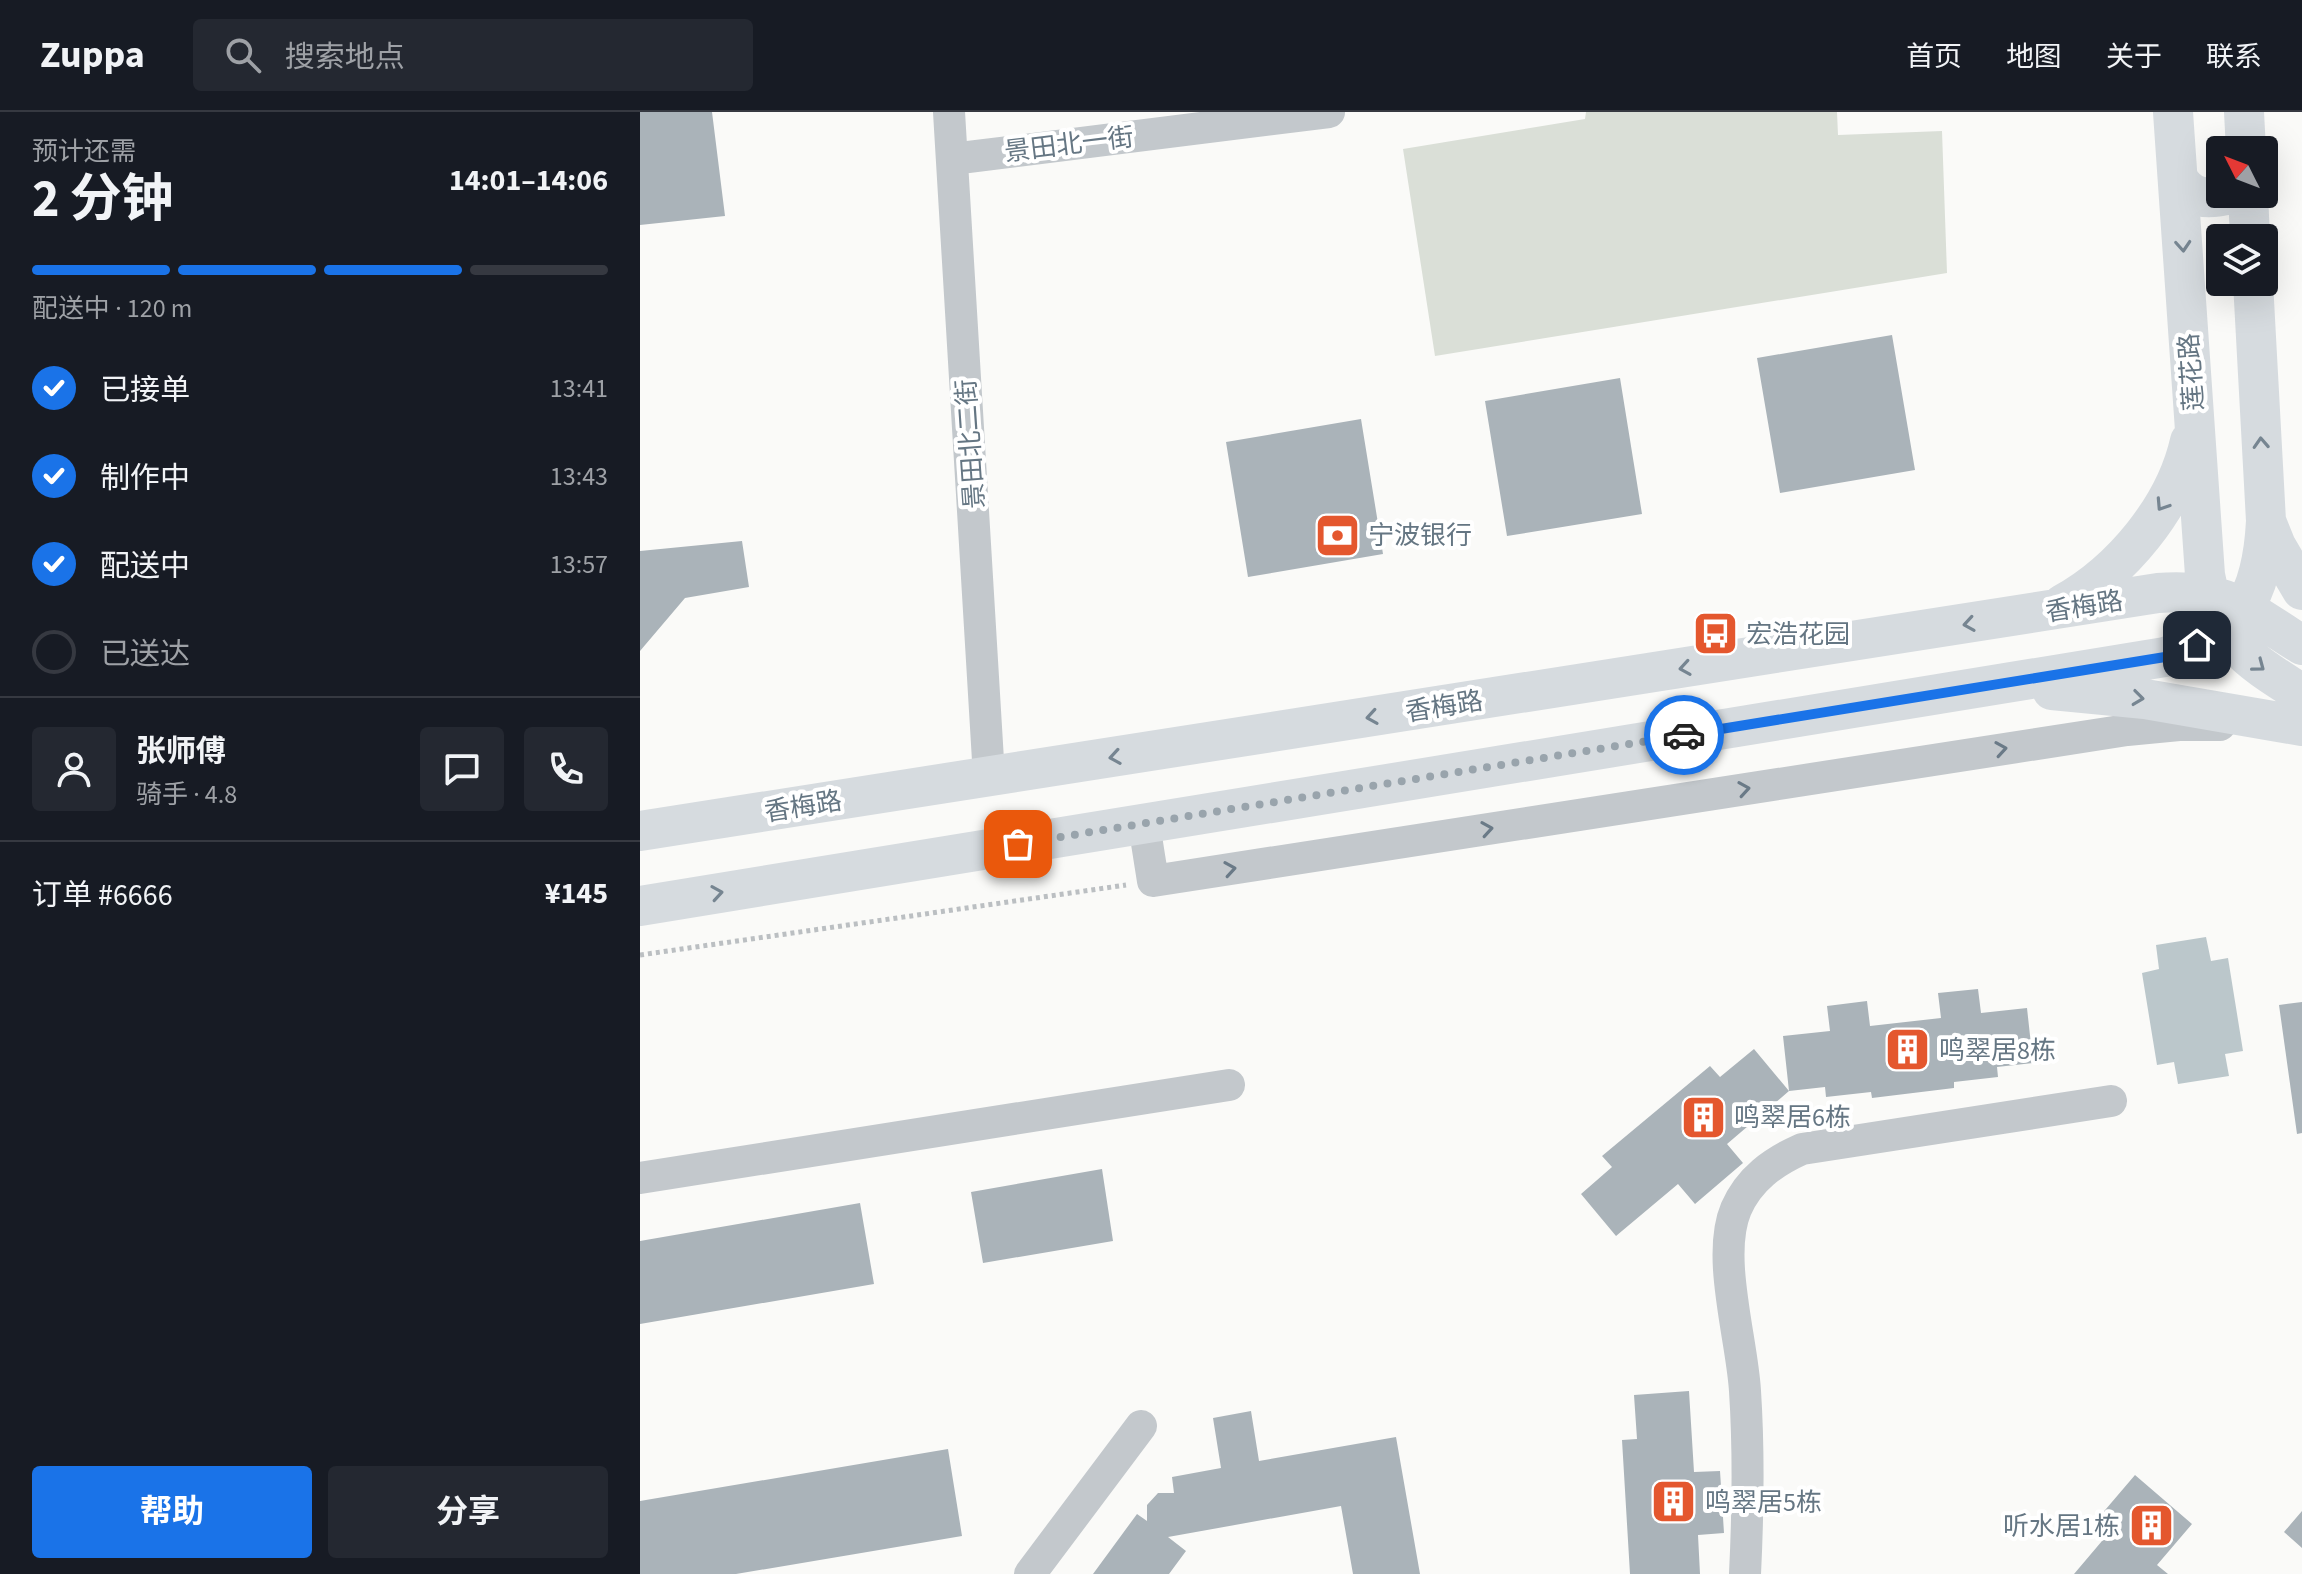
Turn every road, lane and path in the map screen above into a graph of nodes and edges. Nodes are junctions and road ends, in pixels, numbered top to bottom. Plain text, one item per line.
1 (949, 112) edge
2 (1329, 112) edge
3 (2173, 112) edge
4 (2244, 112) edge
5 (2245, 136) edge
6 (952, 159) junction
7 (2178, 178) junction
8 (2206, 198) edge
9 (2254, 296) edge
10 (2194, 406) junction
11 (2266, 521) junction
12 (2302, 590) edge
13 (2225, 611) junction
14 (2046, 612) junction
15 (2302, 645) edge
16 (1976, 688) junction
17 (2302, 694) edge
18 (2302, 729) edge
19 (989, 777) junction
20 (1144, 824) junction
21 (640, 831) edge
22 (1153, 881) junction
23 (640, 906) edge
24 (640, 955) edge
25 (1229, 1085) dead end
26 (2111, 1101) dead end
27 (640, 1178) edge
28 (1141, 1426) dead end
29 (1030, 1574) edge
30 (1745, 1574) edge

1 - 6 street, 景田北二街
2 - 6 street, 景田北一街
3 - 7 main road, 莲花路
4 - 5 main road
6 - 19 street, 景田北二街
7 - 8 main road
7 -> 10 main road, 莲花路
11 -> 9 main road
10 - 13 main road, 莲花路
10 -> 14 main road
11 - 12 main road
11 - 13 main road
13 - 14 main road, 香梅路
13 - 15 main road
13 - 16 main road
13 -> 17 main road
14 -> 19 main road, 香梅路
16 -> 18 main road
16 - 20 main road
22 -> 18 street
19 - 21 main road, 香梅路
20 - 22 street
23 -> 20 main road
22 - 24 path
25 - 27 street
26 - 30 street
28 - 29 street

